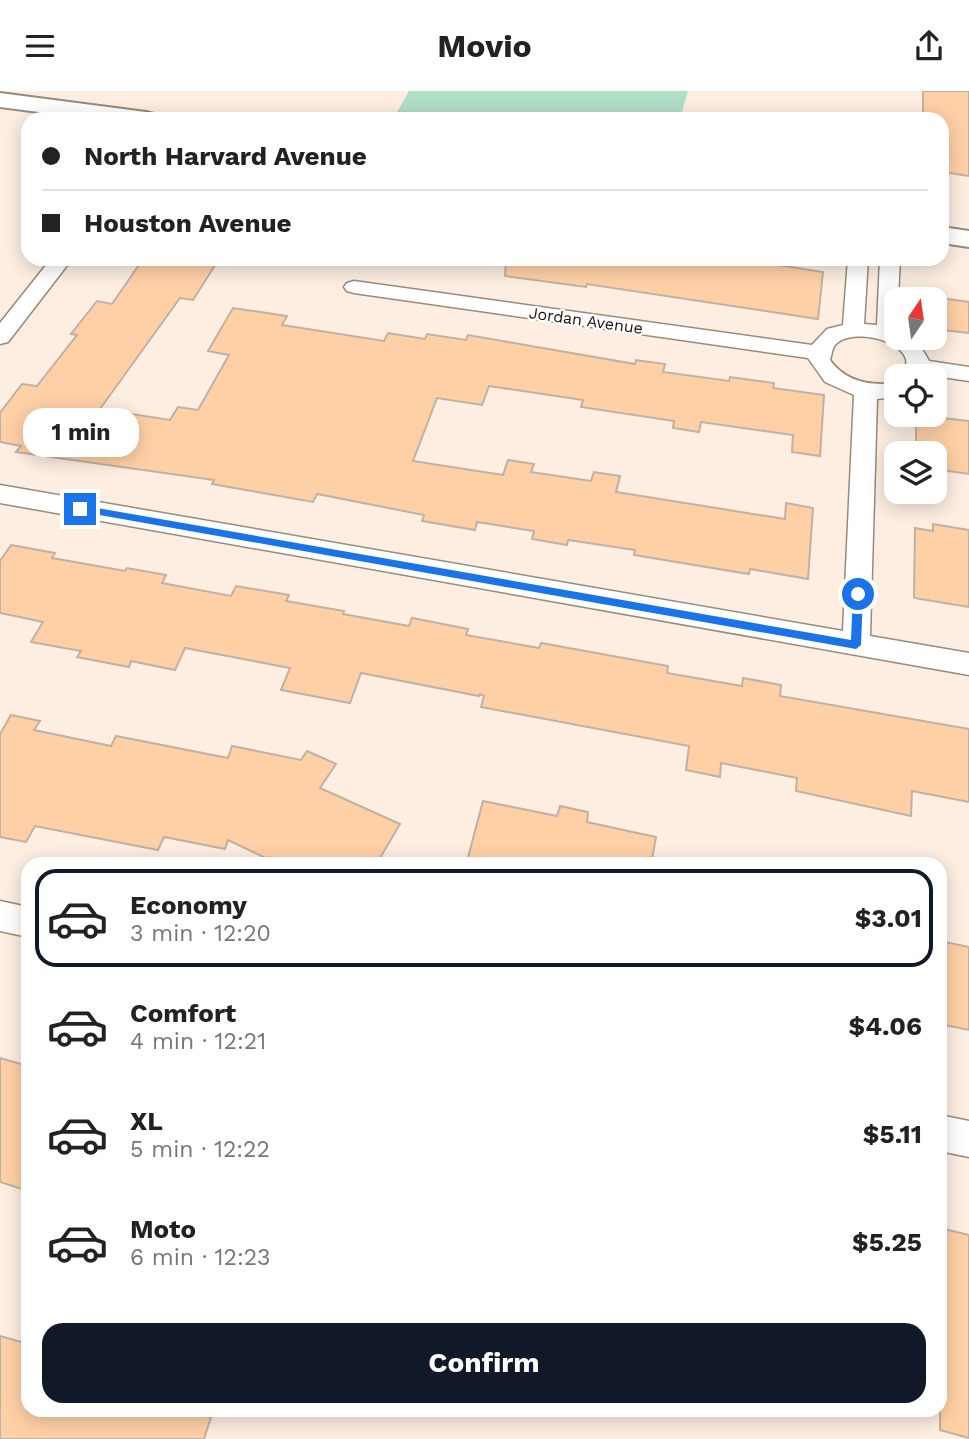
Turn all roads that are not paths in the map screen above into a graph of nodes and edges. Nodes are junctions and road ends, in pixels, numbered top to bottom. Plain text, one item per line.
1 (7, 91) edge
2 (0, 99) edge
3 (95, 112) edge
4 (0, 118) edge
5 (21, 121) edge
6 (949, 219) edge
7 (969, 221) edge
8 (949, 236) edge
9 (969, 239) edge
10 (56, 266) edge
11 (858, 266) edge
12 (890, 266) edge
13 (354, 287) dead end
14 (889, 287) edge
15 (853, 330) junction
16 (884, 334) edge
17 (0, 337) edge
18 (819, 353) junction
19 (947, 373) edge
20 (969, 374) edge
21 (884, 390) edge
22 (866, 391) junction
23 (0, 494) edge
24 (856, 645) junction
25 (969, 664) edge
26 (0, 916) edge
27 (21, 920) edge
28 (947, 1134) edge
29 (969, 1139) edge

1 - 2 main road
2 - 3 main road
4 - 5 main road
6 - 7 main road
8 - 9 main road
10 - 17 street
11 - 15 street
12 - 14 street
13 - 18 street, Jordan Avenue
15 - 16 street
15 - 18 street
18 - 22 street
19 - 20 street
21 - 22 street
22 - 24 street
23 - 24 street
24 - 25 street
26 - 27 street
28 - 29 street

